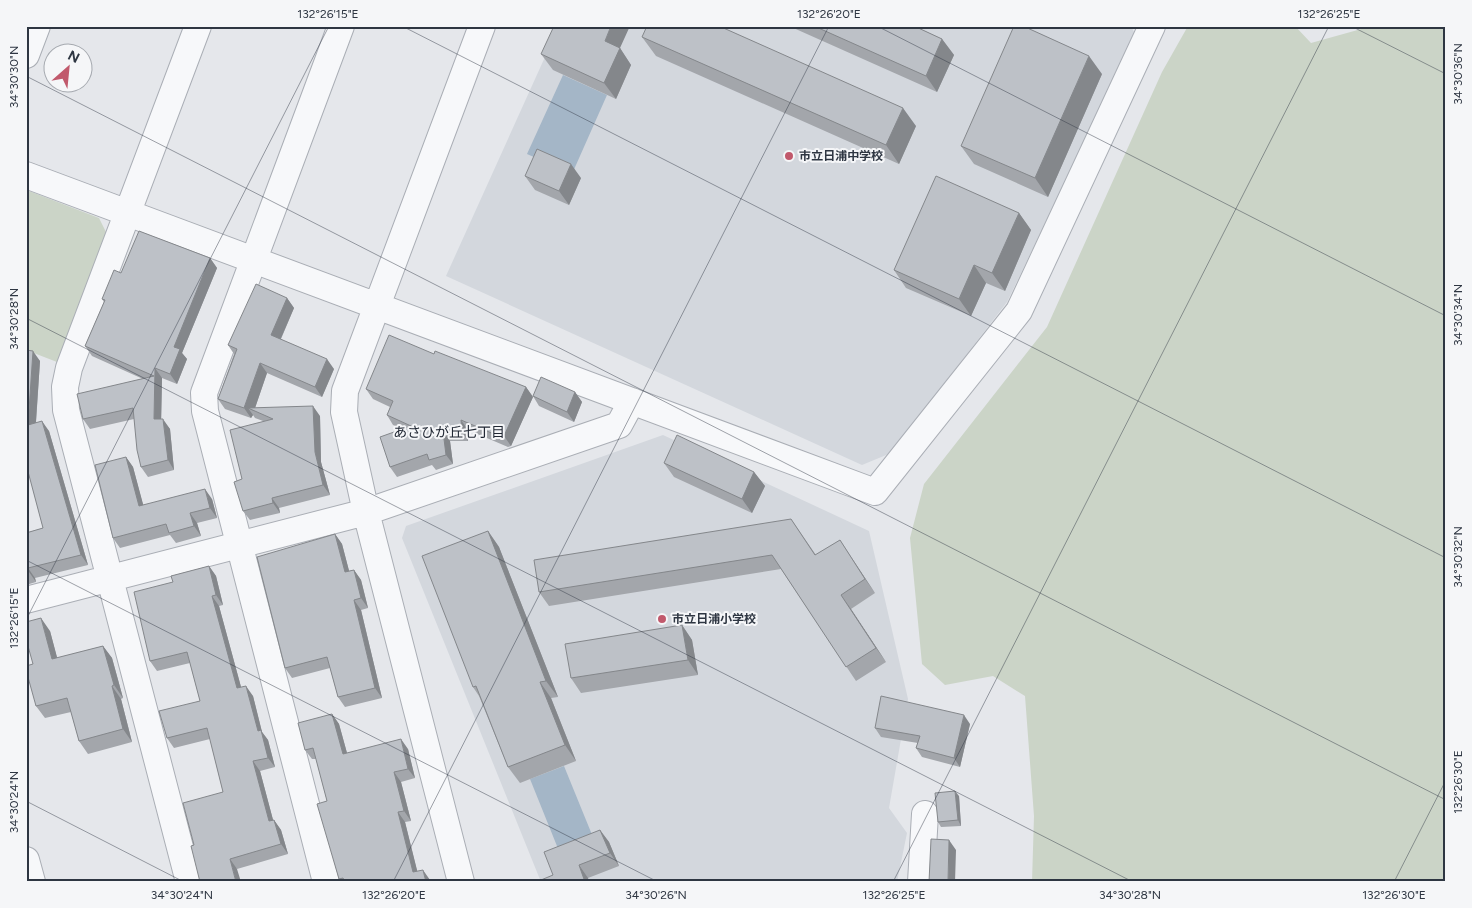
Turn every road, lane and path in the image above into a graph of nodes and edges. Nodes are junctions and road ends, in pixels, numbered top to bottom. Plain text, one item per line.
1 (37, 26) edge
2 (198, 26) edge
3 (341, 26) edge
4 (482, 26) edge
5 (1152, 26) edge
6 (26, 55) edge
7 (26, 175) edge
8 (128, 213) junction
9 (254, 260) junction
10 (376, 306) junction
11 (632, 401) junction
12 (366, 512) junction
13 (239, 545) junction
14 (112, 578) junction
15 (26, 600) edge
16 (925, 814) dead end
17 (189, 882) edge
18 (326, 882) edge
19 (461, 882) edge
20 (921, 882) edge

1 - 6 street
2 - 8 street
3 - 9 street
4 - 10 street
5 - 11 street
7 - 8 street
8 - 9 street
8 - 14 street
9 - 10 street
9 - 13 street
10 - 11 street
10 - 12 street
11 - 12 street
12 - 13 street
12 - 19 street
13 - 14 street
13 - 18 street
14 - 15 street
14 - 17 street
16 - 20 street

